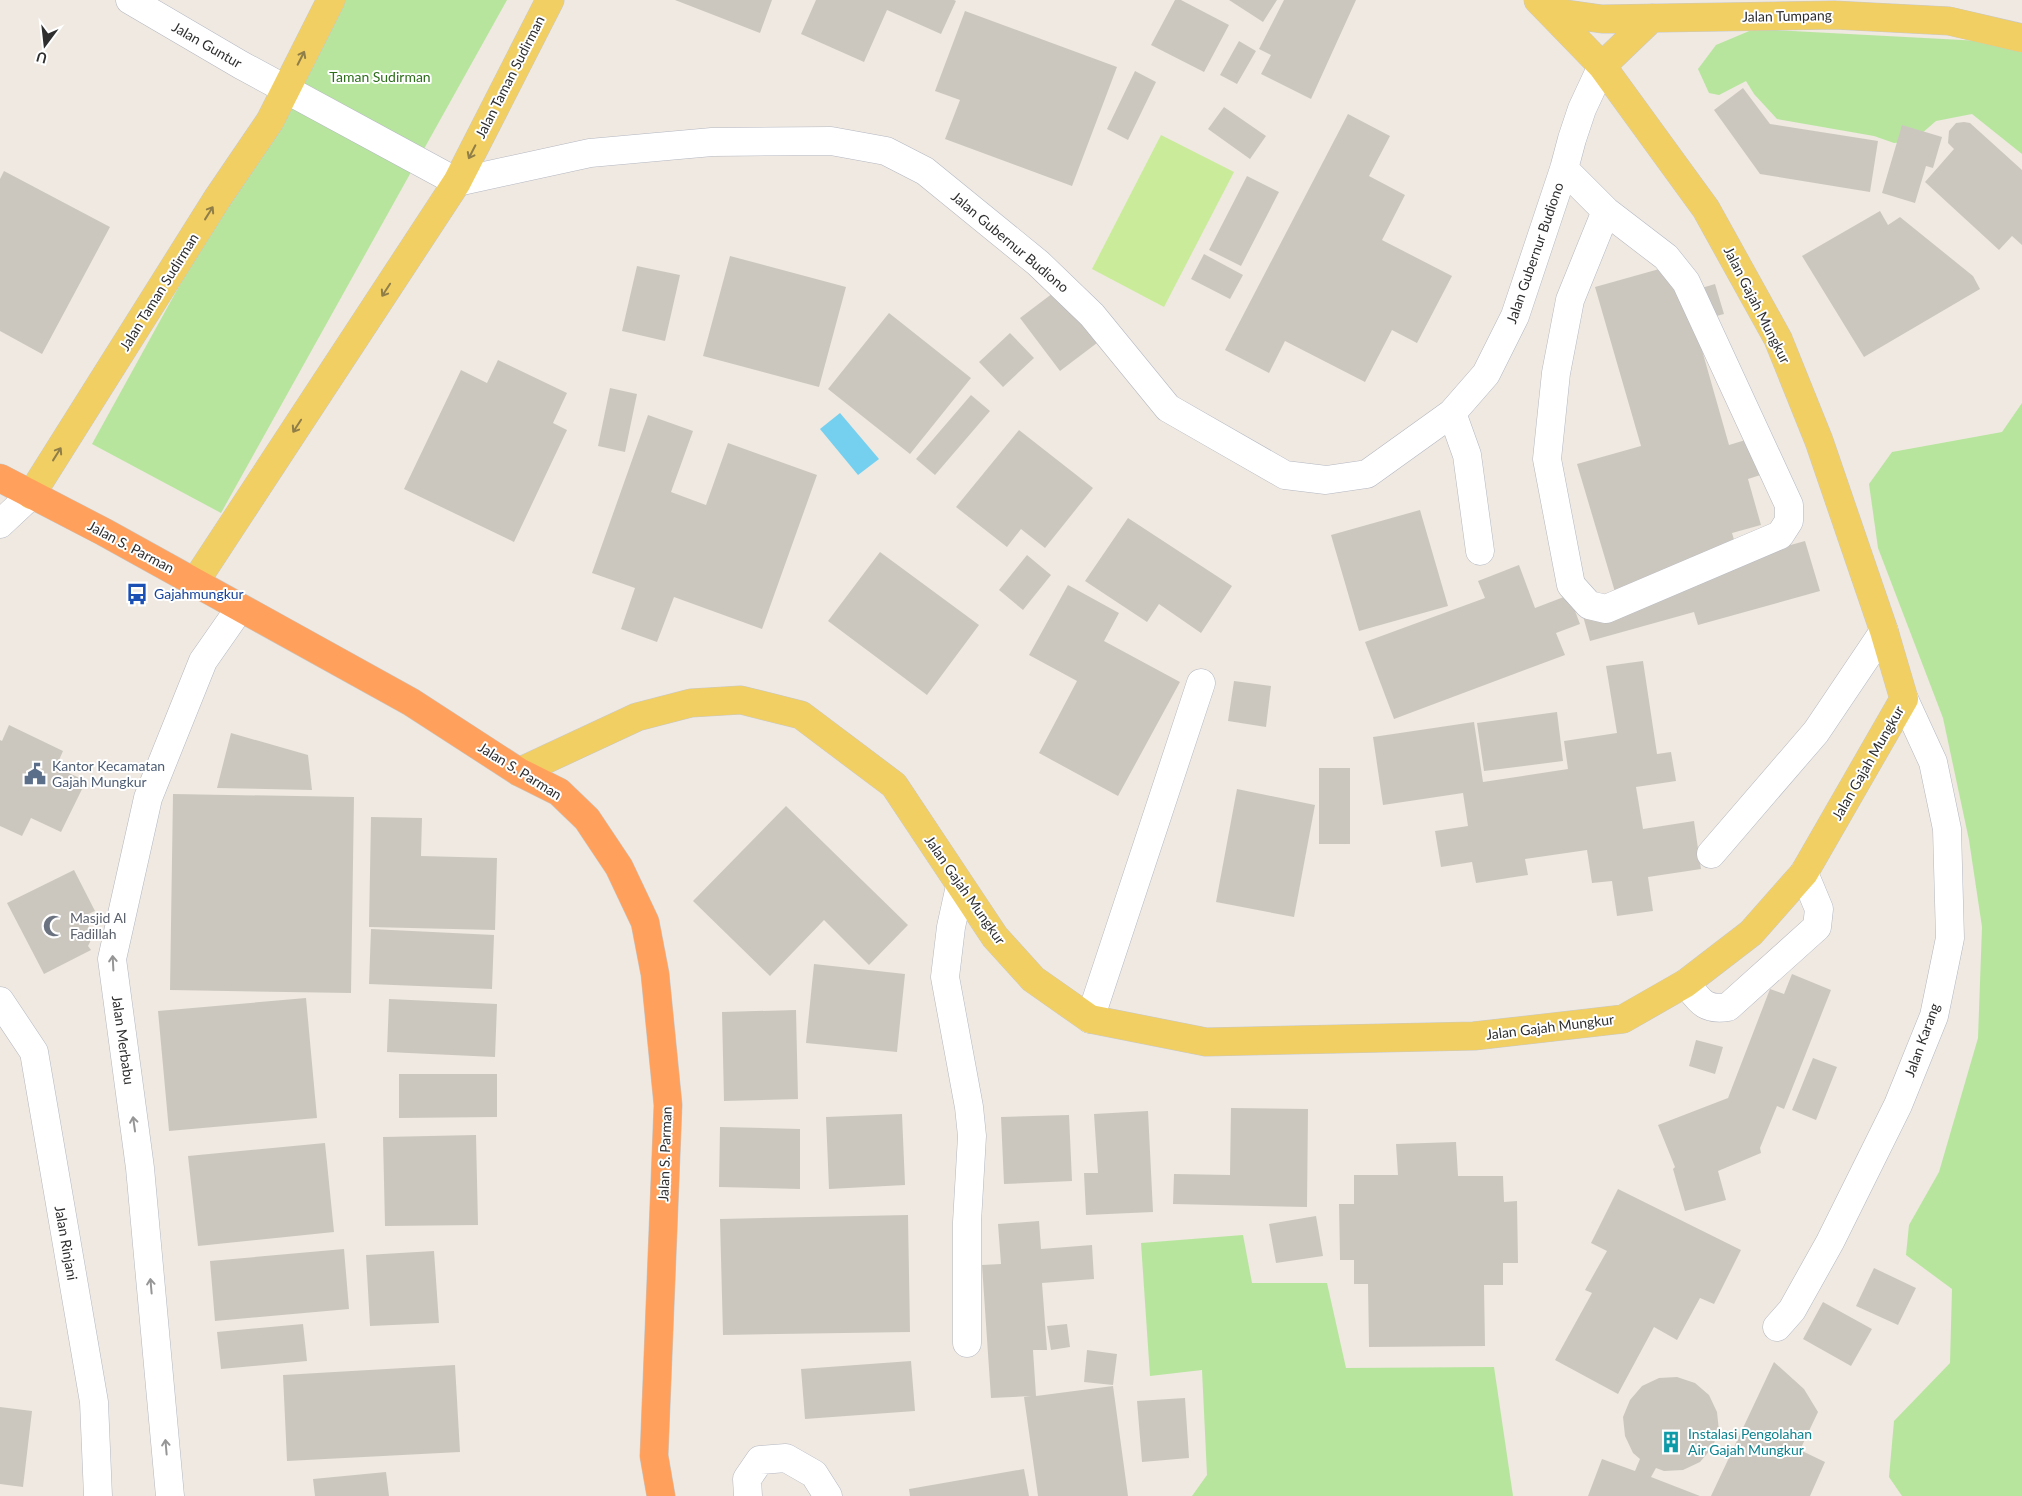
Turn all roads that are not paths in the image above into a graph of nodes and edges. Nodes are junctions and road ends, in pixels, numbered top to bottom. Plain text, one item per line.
1 (130, 0) edge
2 (331, 0) edge
3 (550, 0) edge
4 (1545, 6) edge
5 (1652, 18) junction
6 (2022, 38) edge
7 (1602, 66) junction
8 (285, 89) junction
9 (1564, 169) junction
10 (457, 182) junction
11 (1606, 212) junction
12 (1452, 413) junction
13 (0, 478) edge
14 (31, 495) junction
15 (0, 524) edge
16 (1480, 551) dead end
17 (195, 582) junction
18 (240, 608) junction
19 (1884, 631) junction
20 (1201, 683) dead end
21 (1904, 699) junction
22 (519, 772) junction
23 (1711, 854) dead end
24 (1804, 873) junction
25 (960, 886) junction
26 (1686, 983) junction
27 (0, 1000) edge
28 (1090, 1020) junction
29 (1776, 1327) dead end
30 (967, 1343) dead end
31 (98, 1496) edge
32 (170, 1496) edge
33 (661, 1496) edge
34 (748, 1496) edge
35 (828, 1496) edge

1 - 8 street, Jalan Guntur
8 -> 2 main road, Jalan Taman Sudirman
3 -> 10 main road, Jalan Taman Sudirman
4 - 5 main road, Jalan Tumpang
4 - 7 main road
5 - 6 main road, Jalan Tumpang
5 - 7 main road
7 - 9 street, Jalan Gubernur Budiono
7 - 19 main road, Jalan Gajah Mungkur
8 - 10 street
14 -> 8 main road, Jalan Taman Sudirman
9 - 11 street
9 - 12 street, Jalan Gubernur Budiono
10 - 12 street, Jalan Gubernur Budiono
10 -> 17 main road, Jalan Taman Sudirman
11 - 11 street
12 - 16 street
13 - 14 highway, Jalan S. Parman
14 - 15 street
14 - 17 highway, Jalan S. Parman
17 - 18 highway, Jalan S. Parman
18 - 22 highway, Jalan S. Parman
32 -> 18 street, Jalan Merbabu
19 - 21 main road, Jalan Gajah Mungkur
19 - 23 street
20 - 28 street
21 - 24 main road, Jalan Gajah Mungkur
21 - 29 street, Jalan Karang
22 - 25 main road, Jalan Gajah Mungkur
22 - 33 highway, Jalan S. Parman
24 - 26 main road, Jalan Gajah Mungkur
24 - 26 street
25 - 28 main road, Jalan Gajah Mungkur
25 - 30 street
26 - 28 main road, Jalan Gajah Mungkur
27 - 31 street, Jalan Rinjani
34 - 35 street

